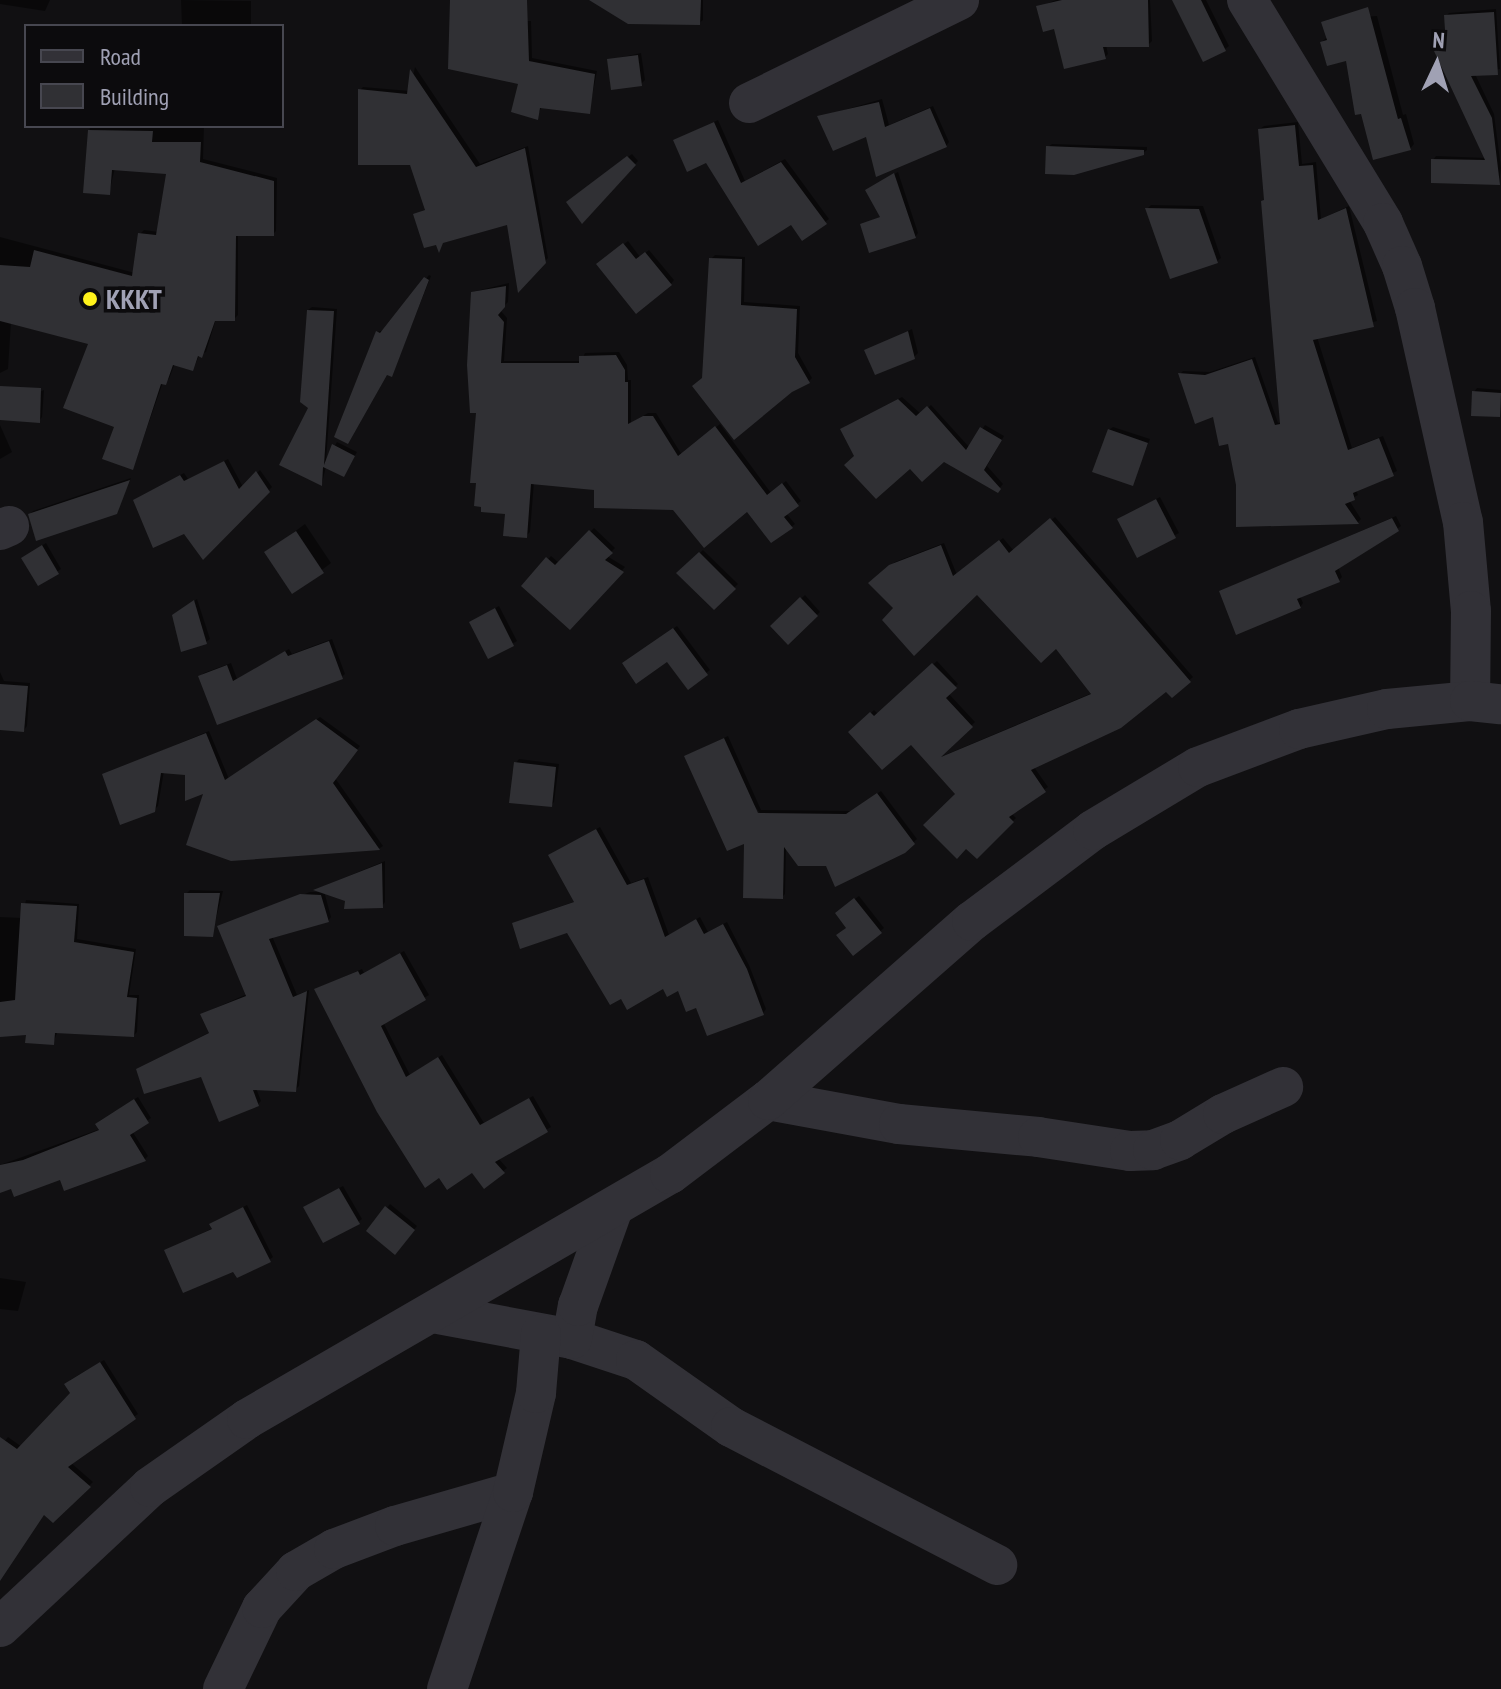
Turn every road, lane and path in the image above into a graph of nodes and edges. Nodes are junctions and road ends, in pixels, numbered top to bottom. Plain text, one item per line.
1 (959, 0) edge
2 (1247, 0) edge
3 (749, 103) dead end
4 (1486, 702) edge
5 (1283, 1087) dead end
6 (768, 1100) junction
7 (613, 1208) junction
8 (433, 1313) junction
9 (557, 1336) junction
10 (513, 1492) junction
11 (997, 1565) dead end
12 (0, 1627) edge
13 (223, 1689) edge
14 (447, 1689) edge

1 - 3 street
2 - 4 street
4 - 6 street
5 - 6 street
6 - 7 street
7 - 8 street
7 - 9 street
8 - 9 street
8 - 12 street
9 - 10 street
9 - 11 street
10 - 13 street
10 - 14 street

